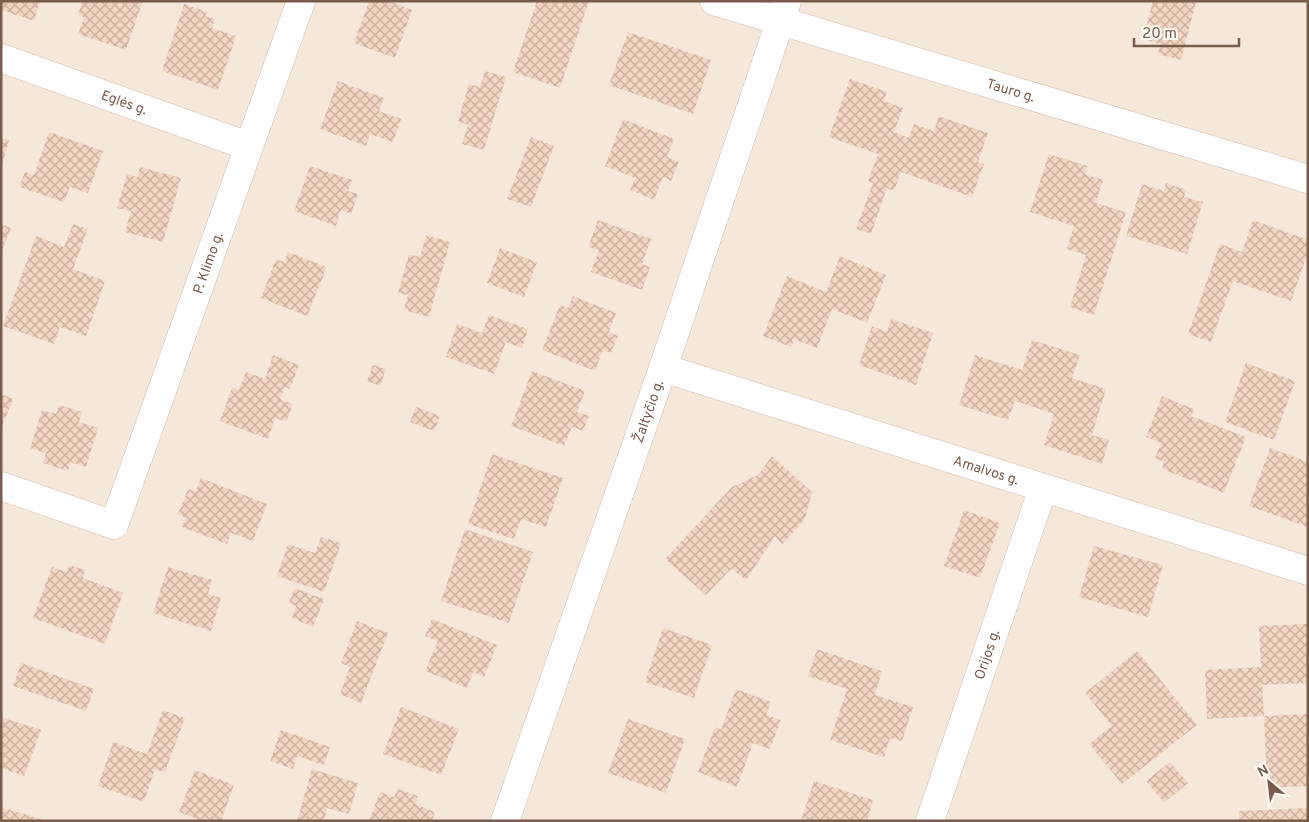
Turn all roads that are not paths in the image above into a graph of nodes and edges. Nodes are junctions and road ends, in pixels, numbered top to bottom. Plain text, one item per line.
1 (300, 1) edge
2 (714, 1) edge
3 (783, 11) edge
4 (1, 58) edge
5 (248, 146) junction
6 (1308, 179) edge
7 (663, 368) junction
8 (1, 486) edge
9 (1043, 488) junction
10 (1308, 571) edge
11 (505, 821) edge
12 (930, 821) edge

1 - 5 street, P. Klimo g.
2 - 3 street, Tauro g.
3 - 6 street, Tauro g.
3 - 7 street, Žaltyčio g.
4 - 5 street, Eglės g.
5 - 8 street, P. Klimo g.
7 - 9 street, Amalvos g.
7 - 11 street, Žaltyčio g.
9 - 10 street, Amalvos g.
9 - 12 street, Orijos g.

